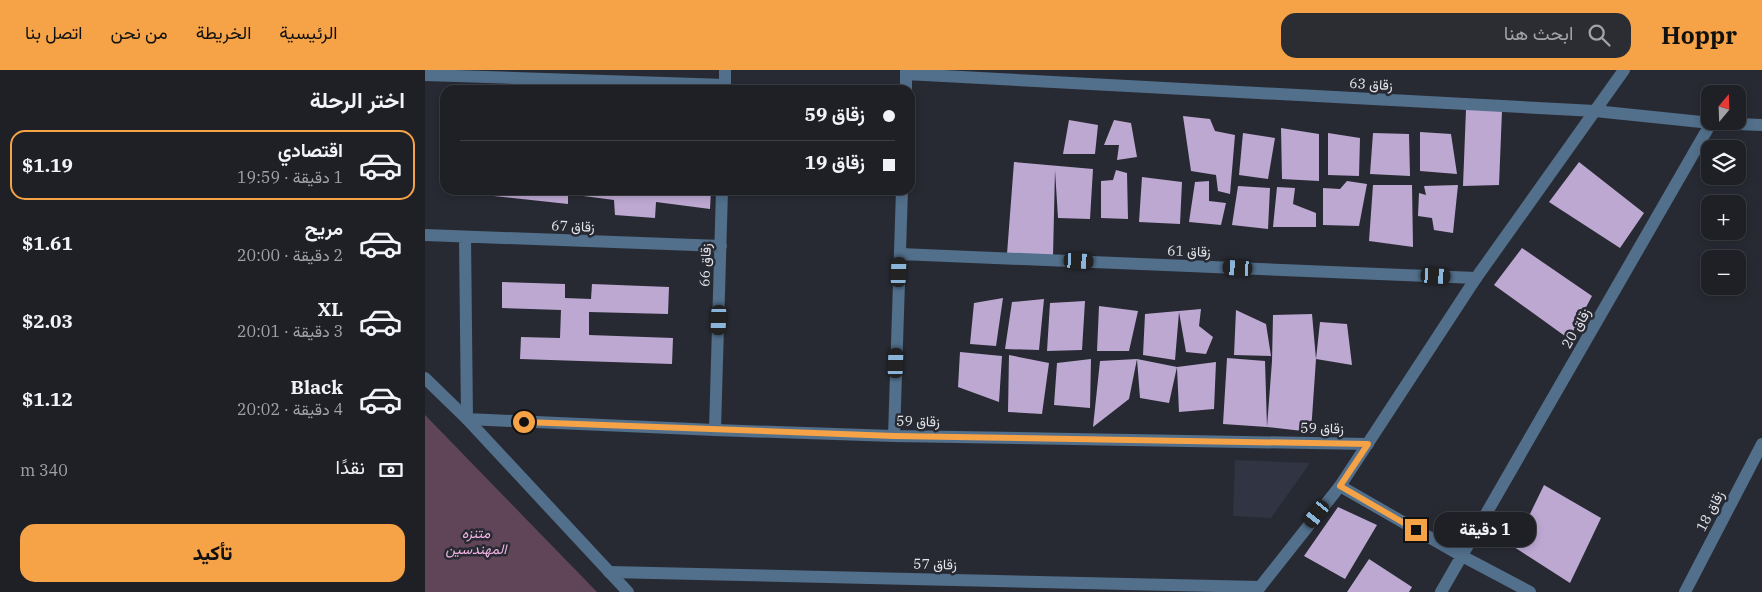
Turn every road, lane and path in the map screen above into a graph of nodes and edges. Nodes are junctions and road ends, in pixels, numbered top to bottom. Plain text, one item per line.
1 (725, 70) edge
2 (1624, 70) edge
3 (906, 72) edge
4 (425, 75) edge
5 (656, 85) edge
6 (725, 85) edge
7 (906, 85) edge
8 (1595, 111) junction
9 (1701, 122) edge
10 (1746, 124) edge
11 (1762, 125) edge
12 (1707, 130) edge
13 (722, 195) edge
14 (902, 195) edge
15 (425, 235) edge
16 (465, 237) junction
17 (721, 246) junction
18 (900, 254) junction
19 (1476, 278) junction
20 (425, 378) edge
21 (467, 419) junction
22 (715, 430) junction
23 (894, 436) junction
24 (1368, 444) junction
25 (1762, 444) edge
26 (1340, 486) junction
27 (1462, 556) junction
28 (609, 572) junction
29 (1258, 590) edge
30 (628, 592) edge
31 (1441, 592) edge
32 (1530, 592) edge
33 (1685, 592) edge

1 - 6 street
2 - 8 street
3 - 7 street
3 - 8 street, زقاق 63
4 - 5 street
8 - 9 street, زقاق 63
8 - 19 street
10 - 11 street
12 - 27 street, زقاق 20
13 - 17 street, زقاق 66
14 - 18 street
15 - 16 street, زقاق 67
16 - 17 street, زقاق 67
16 - 21 street
17 - 22 street, زقاق 66
18 - 19 street, زقاق 61
18 - 23 street
19 - 24 street
20 - 21 street
21 - 22 street, زقاق 59
21 - 28 street
22 - 23 street, زقاق 59
23 - 24 street, زقاق 59
24 - 26 street
25 - 33 street, زقاق 18
26 - 27 street
26 - 29 street
27 - 31 street, زقاق 20
27 - 32 street
28 - 29 street, زقاق 57
28 - 30 street

